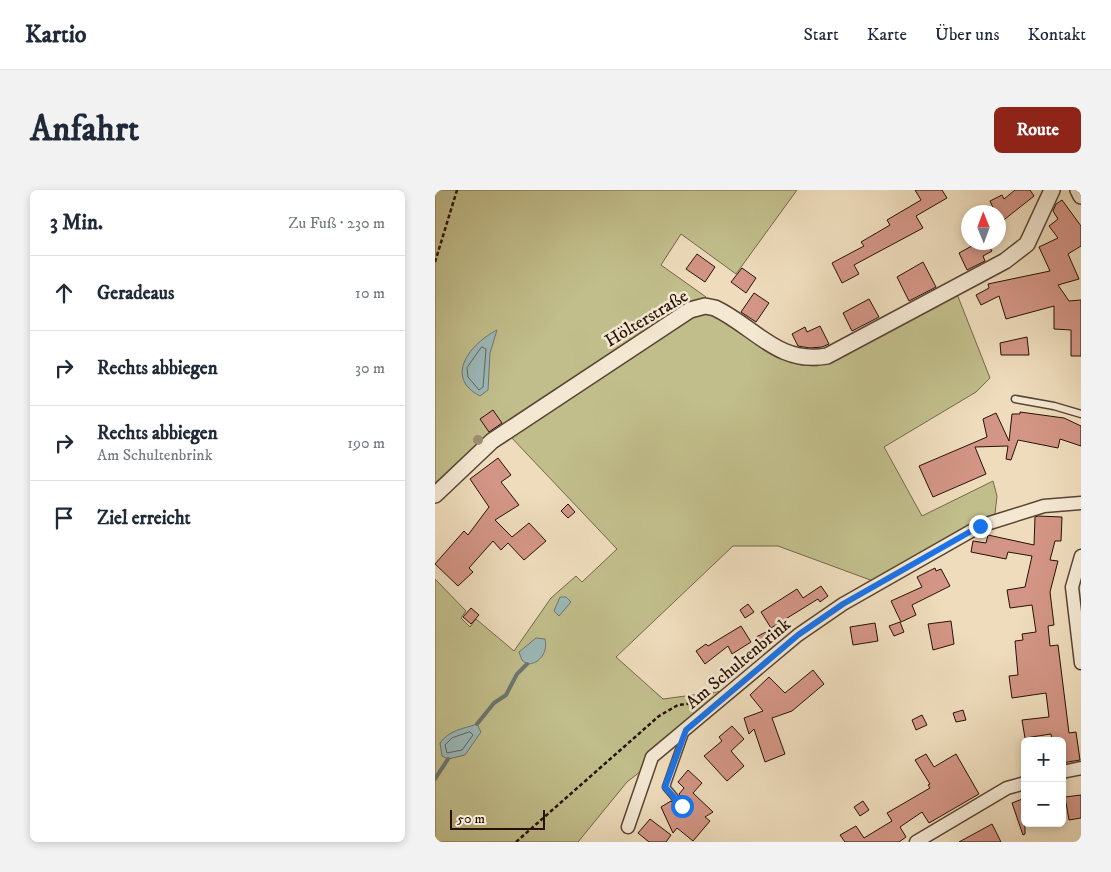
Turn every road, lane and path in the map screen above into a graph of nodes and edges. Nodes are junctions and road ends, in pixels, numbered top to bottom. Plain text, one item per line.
1 (457, 190) edge
2 (1052, 190) edge
3 (1078, 190) edge
4 (1081, 196) edge
5 (435, 262) edge
6 (1015, 399) dead end
7 (1081, 414) edge
8 (435, 495) edge
9 (1081, 504) edge
10 (1081, 556) edge
11 (1081, 663) edge
12 (717, 704) junction
13 (686, 730) junction
14 (1081, 768) edge
15 (1066, 771) edge
16 (1021, 783) edge
17 (682, 806) dead end
18 (628, 827) dead end
19 (516, 842) edge
20 (916, 842) edge

1 - 5 path
2 - 8 street, Hölterstraße
3 - 4 street
6 - 7 lane
9 - 12 street, Am Schultenbrink
10 - 11 street
12 - 13 street, Am Schultenbrink
12 - 19 path
13 - 17 lane
13 - 18 street, Am Schultenbrink
14 - 15 street
16 - 20 street

